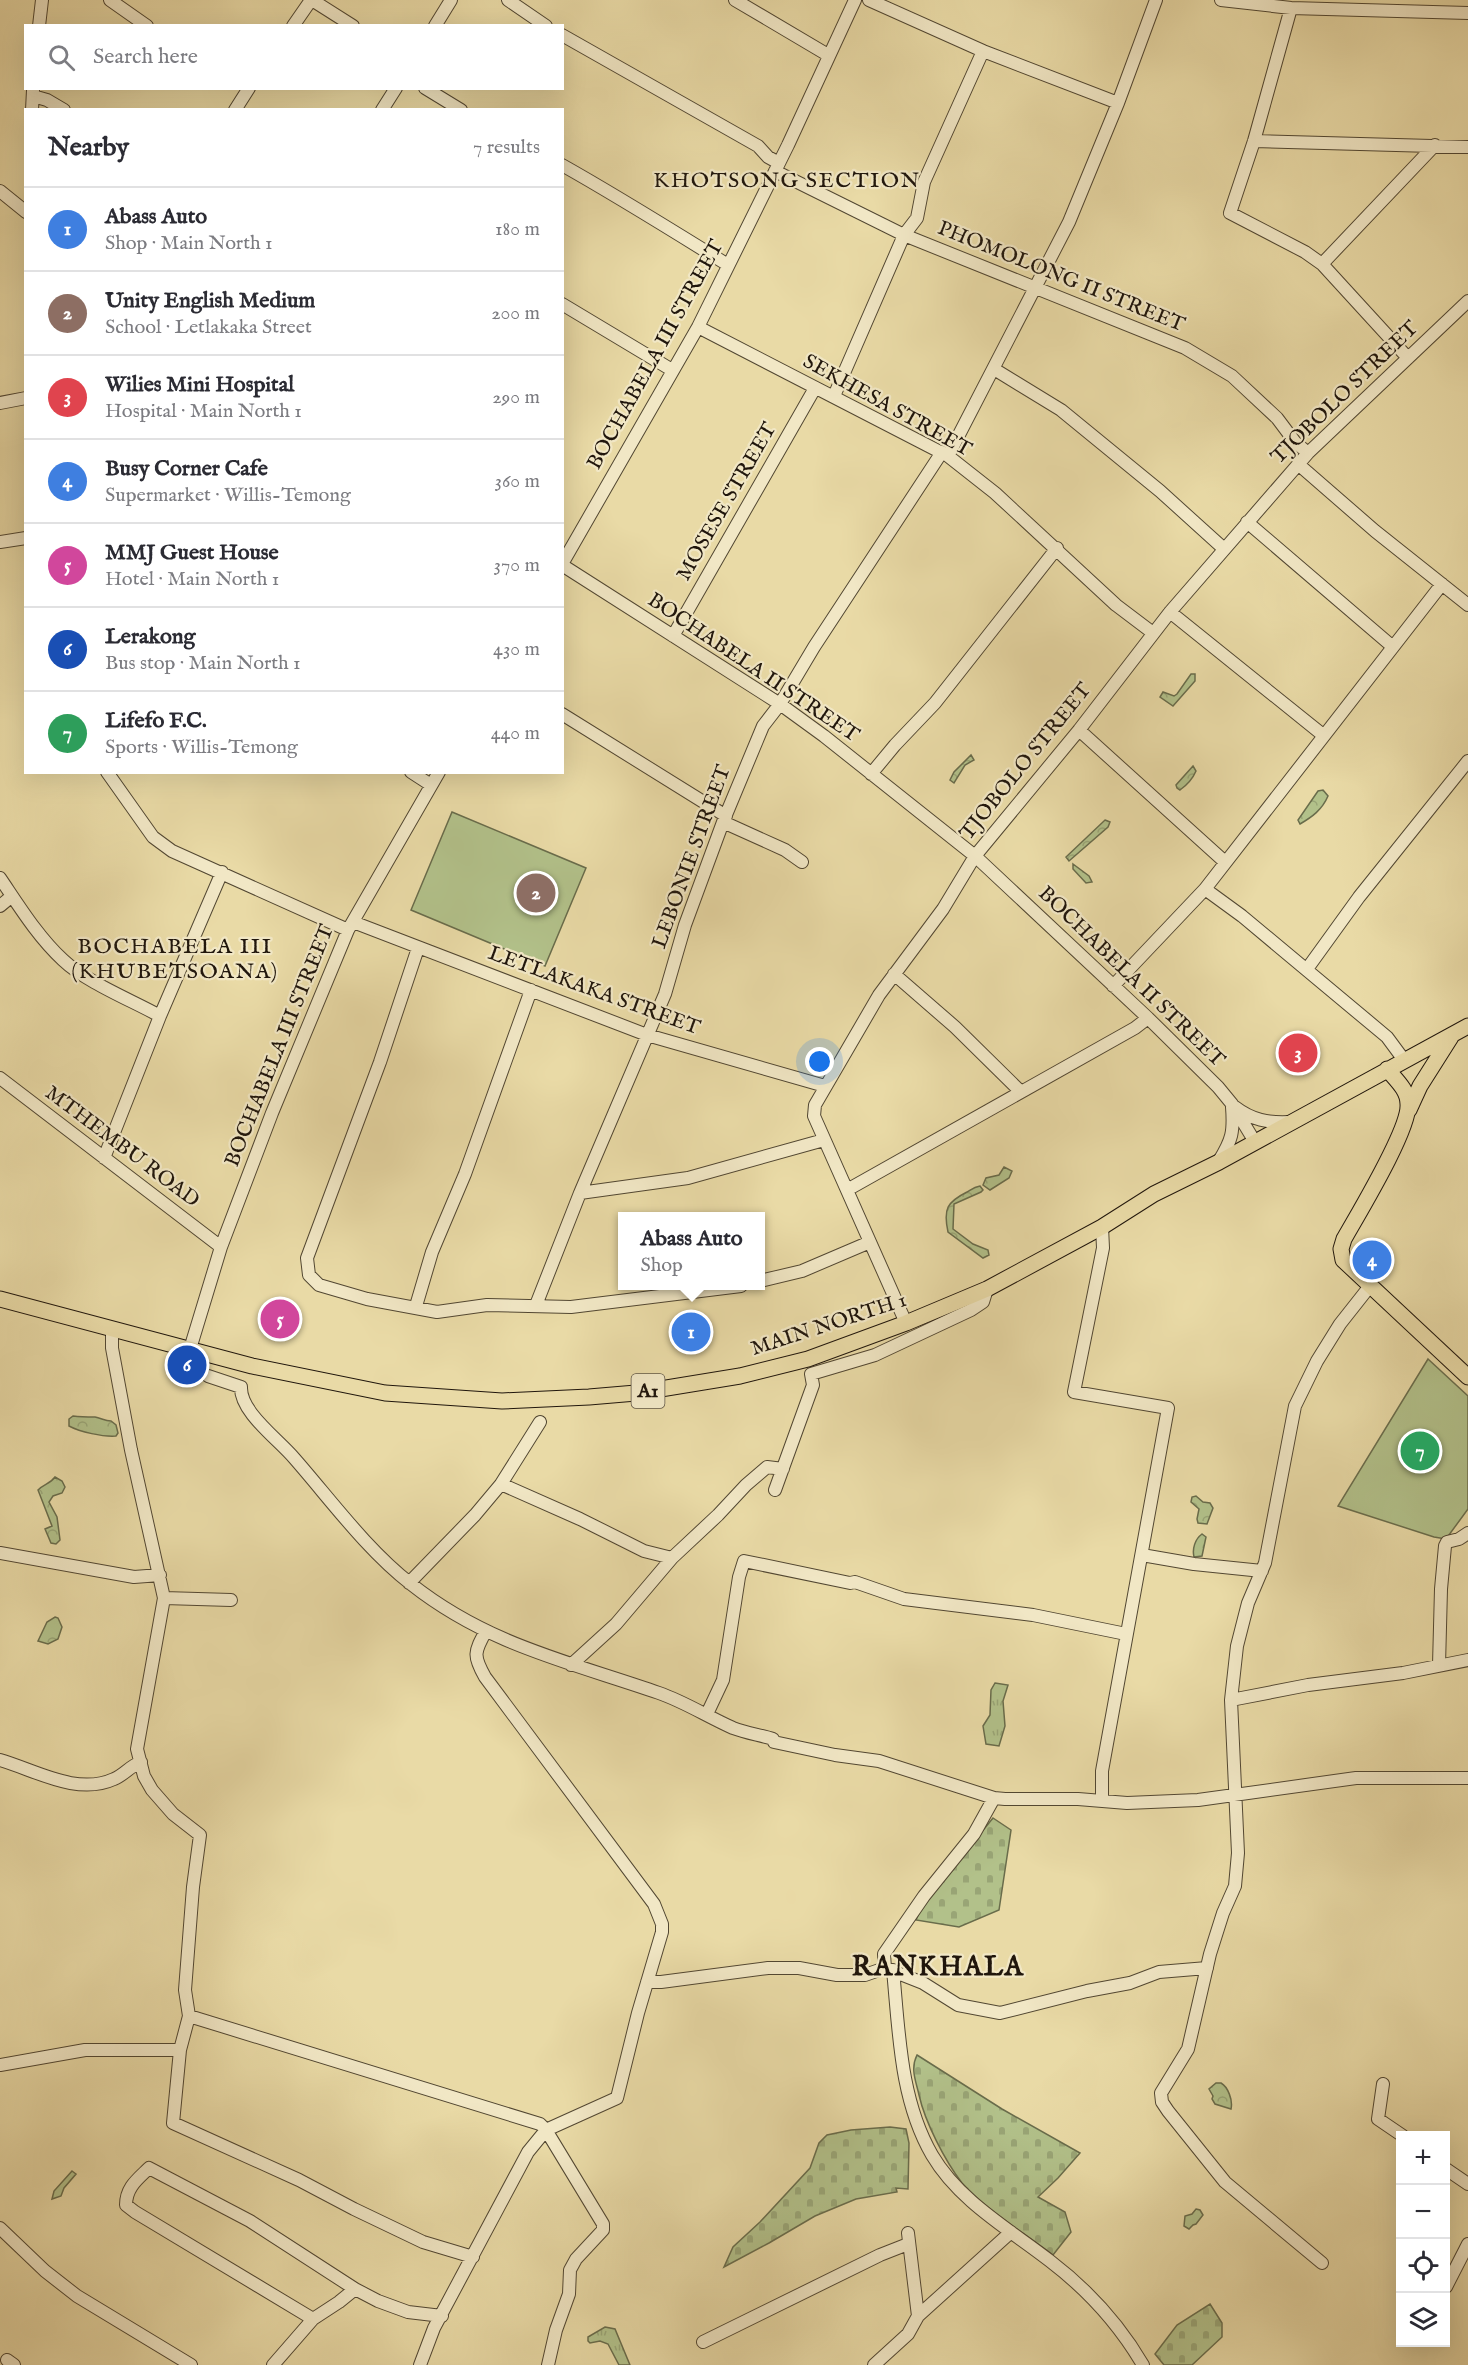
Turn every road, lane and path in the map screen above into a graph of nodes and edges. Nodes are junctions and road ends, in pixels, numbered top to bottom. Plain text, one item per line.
1 (42, 0) edge
2 (110, 0) edge
3 (311, 0) edge
4 (451, 0) edge
5 (508, 0) edge
6 (735, 0) edge
7 (855, 0) edge
8 (869, 0) edge
9 (1156, 0) edge
10 (1221, 0) edge
11 (1291, 8) junction
12 (1468, 13) edge
13 (39, 24) edge
14 (144, 24) edge
15 (294, 24) edge
16 (350, 24) edge
17 (436, 24) edge
18 (543, 24) edge
19 (564, 36) edge
20 (983, 51) junction
21 (828, 55) junction
22 (245, 90) edge
23 (395, 90) edge
24 (428, 90) edge
25 (33, 92) edge
26 (1118, 103) junction
27 (32, 108) edge
28 (61, 108) edge
29 (236, 108) edge
30 (383, 108) edge
31 (457, 108) edge
32 (1254, 141) junction
33 (1435, 145) junction
34 (1468, 147) edge
35 (564, 166) edge
36 (777, 167) junction
37 (0, 191) edge
38 (24, 207) edge
39 (904, 235) junction
40 (1322, 264) junction
41 (728, 265) junction
42 (1036, 288) junction
43 (1468, 301) edge
44 (564, 305) edge
45 (698, 327) junction
46 (1408, 358) junction
47 (994, 369) junction
48 (672, 370) junction
49 (815, 388) junction
50 (834, 396) junction
51 (24, 398) edge
52 (0, 403) edge
53 (1308, 453) junction
54 (945, 454) junction
55 (1298, 464) junction
56 (1247, 522) junction
57 (24, 538) edge
58 (0, 542) edge
59 (1057, 548) junction
60 (1224, 548) junction
61 (564, 561) edge
62 (564, 566) edge
63 (1442, 584) junction
64 (1468, 605) edge
65 (1170, 612) junction
66 (1153, 633) junction
67 (673, 636) junction
68 (1393, 647) junction
69 (780, 704) junction
70 (564, 715) edge
71 (1079, 730) junction
72 (1323, 735) junction
73 (1468, 762) edge
74 (108, 774) edge
75 (414, 774) edge
76 (438, 774) edge
77 (871, 774) junction
78 (431, 785) junction
79 (724, 819) junction
80 (975, 856) junction
81 (802, 862) dead end
82 (1225, 862) junction
83 (222, 872) junction
84 (0, 878) edge
85 (1205, 889) junction
86 (12, 896) junction
87 (0, 906) edge
88 (351, 926) junction
89 (418, 948) junction
90 (1307, 969) junction
91 (894, 974) junction
92 (1113, 986) junction
93 (531, 990) junction
94 (160, 1016) junction
95 (1148, 1018) junction
96 (1468, 1026) edge
97 (647, 1035) junction
98 (1452, 1035) junction
99 (1404, 1060) junction
100 (1387, 1070) junction
101 (0, 1078) edge
102 (825, 1086) junction
103 (1022, 1092) junction
104 (1232, 1104) junction
105 (1408, 1114) junction
106 (1292, 1122) junction
107 (824, 1140) junction
108 (1255, 1142) junction
109 (104, 1158) junction
110 (1219, 1162) junction
111 (847, 1190) junction
112 (580, 1193) junction
113 (1101, 1227) junction
114 (870, 1242) junction
115 (221, 1247) junction
116 (765, 1280) edge
117 (1370, 1286) junction
118 (987, 1289) junction
119 (707, 1290) edge
120 (0, 1299) edge
121 (536, 1305) junction
122 (416, 1306) junction
123 (906, 1323) junction
124 (112, 1328) junction
125 (190, 1349) junction
126 (234, 1362) junction
127 (208, 1376) dead end
128 (1468, 1377) edge
129 (229, 1384) junction
130 (540, 1422) dead end
131 (783, 1469) junction
132 (501, 1484) junction
133 (776, 1490) dead end
134 (1468, 1533) edge
135 (0, 1553) edge
136 (1142, 1555) junction
137 (672, 1558) junction
138 (1262, 1571) junction
139 (160, 1575) junction
140 (409, 1583) junction
141 (164, 1598) junction
142 (231, 1600) dead end
143 (486, 1631) junction
144 (1126, 1634) junction
145 (1468, 1660) edge
146 (571, 1665) junction
147 (1439, 1665) junction
148 (1231, 1700) junction
149 (707, 1714) junction
150 (0, 1760) edge
151 (141, 1762) junction
152 (1468, 1778) edge
153 (1236, 1795) junction
154 (994, 1798) junction
155 (1102, 1801) junction
156 (1207, 1968) junction
157 (889, 1969) junction
158 (647, 1982) junction
159 (189, 2016) junction
160 (180, 2050) junction
161 (0, 2065) edge
162 (1383, 2084) dead end
163 (546, 2130) junction
164 (1396, 2131) edge
165 (1450, 2172) edge
166 (1468, 2184) edge
167 (0, 2228) edge
168 (1011, 2232) junction
169 (1468, 2244) edge
170 (473, 2257) junction
171 (1322, 2263) dead end
172 (1450, 2279) edge
173 (355, 2289) junction
174 (442, 2316) junction
175 (918, 2316) junction
176 (313, 2319) junction
177 (703, 2342) dead end
178 (191, 2365) edge
179 (273, 2365) edge
180 (420, 2365) edge
181 (548, 2365) edge
182 (874, 2365) edge
183 (1143, 2365) edge

1 - 13 street
2 - 14 street
3 - 15 street
3 - 16 street
4 - 17 street
5 - 18 street
6 - 21 street
7 - 21 street, BOCHABELA III STREET
8 - 20 street
9 - 26 street, LEBONIE STREET
10 - 11 street
11 - 12 street
11 - 32 street
19 - 36 street, PHOMOLONG II STREET
20 - 26 street
20 - 39 street
21 - 36 street, BOCHABELA III STREET
22 - 29 street
23 - 30 street
24 - 31 street
25 - 27 street
25 - 28 street
26 - 42 street, LEBONIE STREET
32 - 33 street
32 - 40 street
33 - 34 street
33 - 40 street
35 - 41 street
36 - 39 street, PHOMOLONG II STREET
36 - 41 street, BOCHABELA III STREET
37 - 38 street
39 - 42 street, PHOMOLONG II STREET
39 - 50 street
40 - 46 street
41 - 45 street, BOCHABELA III STREET
42 - 47 street, LEBONIE STREET
42 - 53 street, PHOMOLONG II STREET
43 - 46 street, TJOBOLO STREET
44 - 48 street
45 - 48 street, BOCHABELA III STREET
45 - 49 street, SEKHESA STREET
46 - 53 street, TJOBOLO STREET
47 - 54 street, LEBONIE STREET
47 - 60 street
48 - 61 street, BOCHABELA III STREET
49 - 50 street, SEKHESA STREET
49 - 67 street, MOSESE STREET
50 - 54 street, SEKHESA STREET
51 - 52 street
53 - 55 street, TJOBOLO STREET
54 - 59 street, SEKHESA STREET
54 - 69 street, LEBONIE STREET
55 - 56 street, TJOBOLO STREET
55 - 63 street
56 - 60 street, TJOBOLO STREET
56 - 68 street
57 - 58 street
59 - 66 street, SEKHESA STREET
59 - 77 street
60 - 65 street, TJOBOLO STREET
62 - 67 street, BOCHABELA II STREET
63 - 64 street
63 - 68 street
65 - 66 street, TJOBOLO STREET
65 - 72 street
66 - 71 street, TJOBOLO STREET
67 - 69 street, BOCHABELA II STREET
68 - 72 street
69 - 77 street, BOCHABELA II STREET
69 - 79 street, LEBONIE STREET
70 - 79 street
71 - 80 street, TJOBOLO STREET
71 - 82 street
72 - 82 street
73 - 90 street
74 - 83 street, LETLAKAKA STREET
75 - 78 street
76 - 78 street, BOCHABELA III STREET
77 - 80 street, BOCHABELA II STREET
78 - 88 street, BOCHABELA III STREET
79 - 81 street
79 - 97 street, LEBONIE STREET
80 - 91 street, TJOBOLO STREET
80 - 92 street, BOCHABELA II STREET
82 - 85 street
83 - 88 street, LETLAKAKA STREET
83 - 94 street
84 - 86 street
85 - 90 street
85 - 92 street
86 - 87 street
86 - 94 street
88 - 89 street, LETLAKAKA STREET
88 - 115 street, BOCHABELA III STREET
89 - 93 street, LETLAKAKA STREET
89 - 122 street
90 - 99 street
91 - 102 street, TJOBOLO STREET
91 - 103 street
92 - 95 street, BOCHABELA II STREET
93 - 97 street, LETLAKAKA STREET
93 - 122 street
94 - 109 street
95 - 103 street
95 - 104 street, BOCHABELA II STREET
96 - 98 main road, MAIN NORTH 1 / A1
97 - 102 street, LETLAKAKA STREET
97 - 112 street, LEBONIE STREET
98 - 99 main road, MAIN NORTH 1 / A1
98 - 105 main road
99 - 100 main road, MAIN NORTH 1 / A1
100 - 105 main road
100 - 106 main road, MAIN NORTH 1 / A1
101 - 109 street, MTHEMBU ROAD
102 - 107 street, TJOBOLO STREET
103 - 111 street
104 - 106 street, BOCHABELA II STREET
104 - 108 street, BOCHABELA II STREET
104 - 110 street
105 - 117 main road
106 - 108 main road, MAIN NORTH 1 / A1
107 - 111 street, TJOBOLO STREET
107 - 112 street
108 - 110 main road, MAIN NORTH 1 / A1
109 - 115 street, MTHEMBU ROAD
110 - 113 main road, MAIN NORTH 1 / A1
111 - 114 street, TJOBOLO STREET
112 - 121 street, LEBONIE STREET
113 - 118 main road, MAIN NORTH 1 / A1
113 - 136 street
114 - 116 street
114 - 123 street, TJOBOLO STREET
115 - 125 street, BOCHABELA III STREET
117 - 128 main road
117 - 138 street
118 - 123 main road, MAIN NORTH 1 / A1
118 - 131 street
119 - 121 street
120 - 124 main road, MAIN NORTH 1 / A1
121 - 122 street
123 - 126 main road, MAIN NORTH 1 / A1
124 - 125 main road, MAIN NORTH 1 / A1
124 - 139 street
125 - 126 main road, MAIN NORTH 1 / A1
126 - 129 street
127 - 129 street
129 - 140 street
130 - 132 street
131 - 133 street
131 - 137 street
132 - 137 street
132 - 140 street
134 - 147 street
135 - 139 street
136 - 138 street
136 - 144 street
137 - 146 street
138 - 148 street
139 - 141 street
140 - 143 street
141 - 142 street
141 - 151 street
143 - 146 street
143 - 158 street
144 - 149 street
144 - 155 street
145 - 147 street
146 - 149 street
147 - 148 street
148 - 153 street
149 - 154 street
150 - 151 street
151 - 159 street
152 - 153 street
153 - 155 street
153 - 156 street
154 - 155 street
154 - 157 street
156 - 157 street
156 - 171 street
157 - 158 street
157 - 168 street
158 - 163 street
159 - 160 street
159 - 163 street
160 - 161 street
160 - 170 street
162 - 164 street
163 - 170 street
163 - 181 street
165 - 166 street
167 - 178 street
168 - 175 street
168 - 183 street
169 - 172 street
170 - 174 street
173 - 174 street
173 - 176 street
173 - 176 street
174 - 180 street
175 - 177 street
175 - 182 street
176 - 179 street

